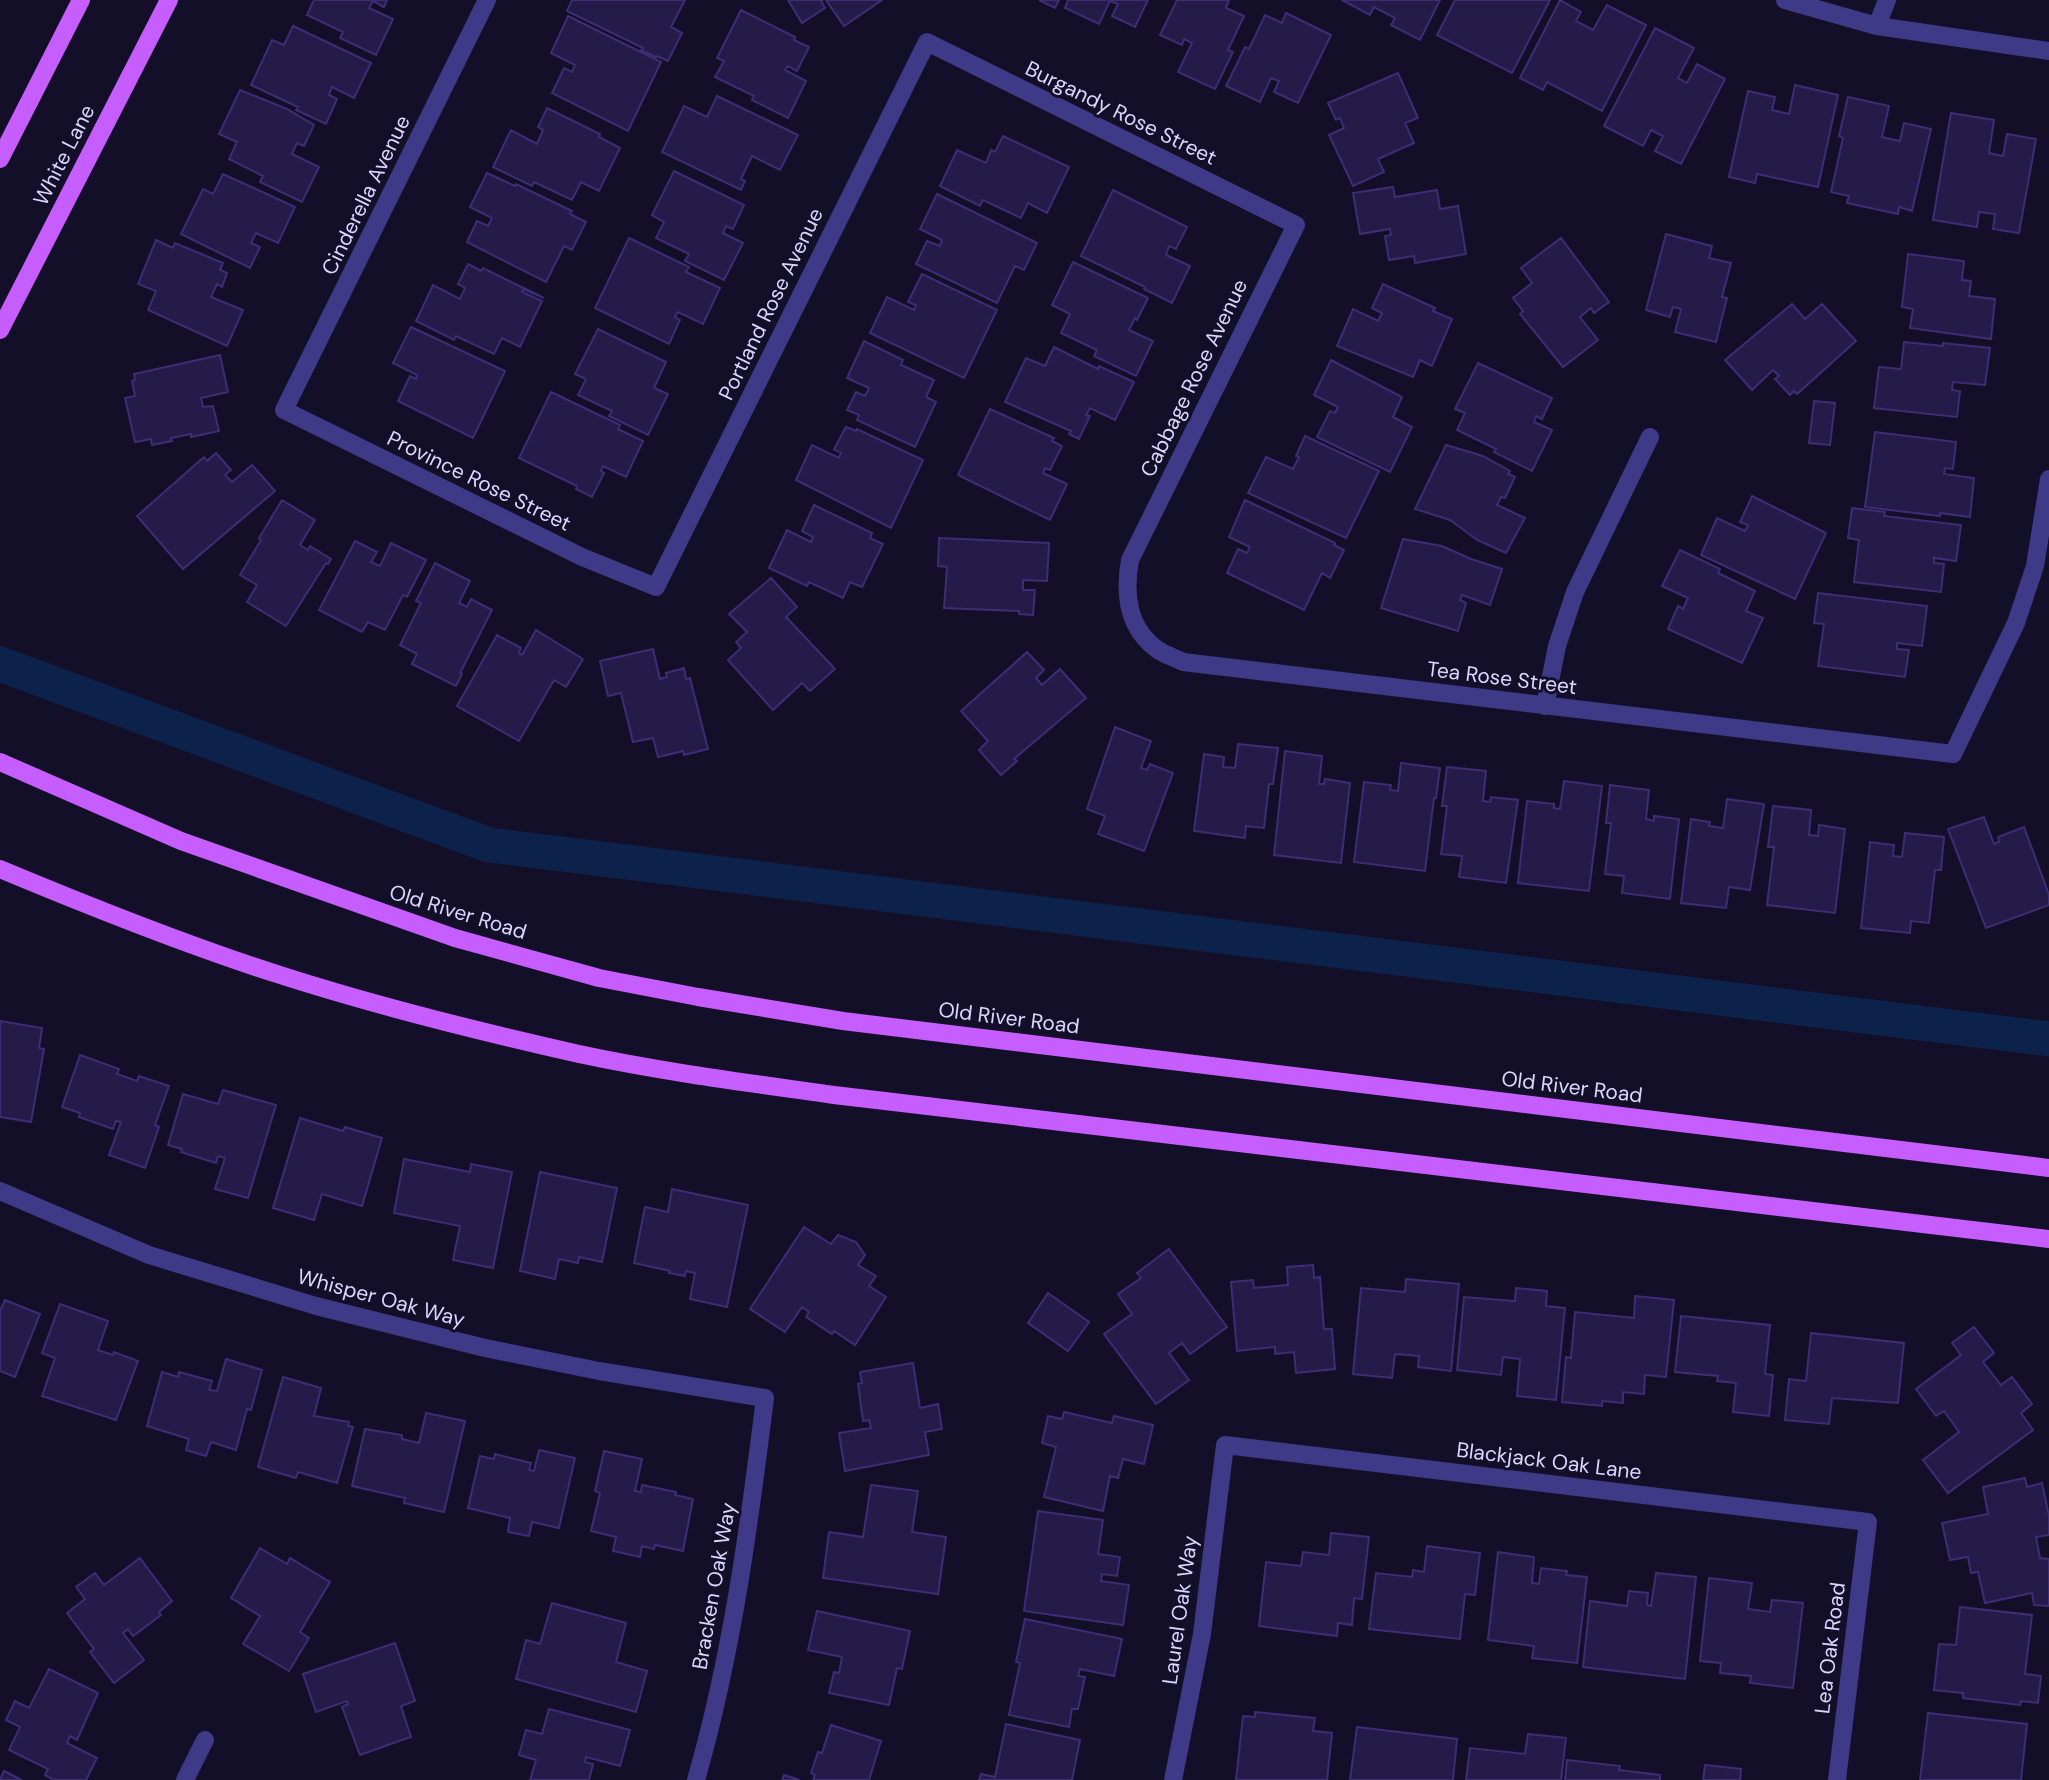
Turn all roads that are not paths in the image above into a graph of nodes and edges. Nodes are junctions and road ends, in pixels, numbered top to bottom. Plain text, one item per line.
1 (81, 0) edge
2 (153, 0) edge
3 (169, 0) edge
4 (488, 0) edge
5 (1785, 0) edge
6 (1887, 0) edge
7 (157, 24) junction
8 (1877, 26) junction
9 (927, 42) joint
10 (2049, 51) edge
11 (0, 159) edge
12 (1296, 225) joint
13 (0, 330) edge
14 (285, 410) joint
15 (1650, 437) dead end
16 (2049, 479) edge
17 (1134, 551) joint
18 (656, 587) joint
19 (1545, 706) junction
20 (0, 762) edge
21 (0, 869) edge
22 (2049, 1168) edge
23 (0, 1191) edge
24 (2049, 1239) edge
25 (765, 1398) joint
26 (1225, 1445) joint
27 (1867, 1522) joint
28 (205, 1740) dead end
29 (185, 1780) edge
30 (696, 1780) edge
31 (1173, 1780) edge
32 (1837, 1780) edge

1 - 11 main road
2 - 7 main road
3 - 7 main road, White Lane
4 - 14 street, Cinderella Avenue
5 - 8 street
6 - 8 street
7 - 13 main road, White Lane
8 - 10 street
9 - 12 street, Burgandy Rose Street
9 - 18 street, Portland Rose Avenue
12 - 17 street, Cabbage Rose Avenue
14 - 18 street, Province Rose Street
15 - 19 street
16 - 19 street, Tea Rose Street
17 - 19 street, Tea Rose Street
20 - 22 main road, Old River Road
21 - 24 main road
23 - 25 street, Whisper Oak Way
25 - 30 street, Bracken Oak Way
26 - 27 street, Blackjack Oak Lane
26 - 31 street, Laurel Oak Way
27 - 32 street, Lea Oak Road
28 - 29 street

